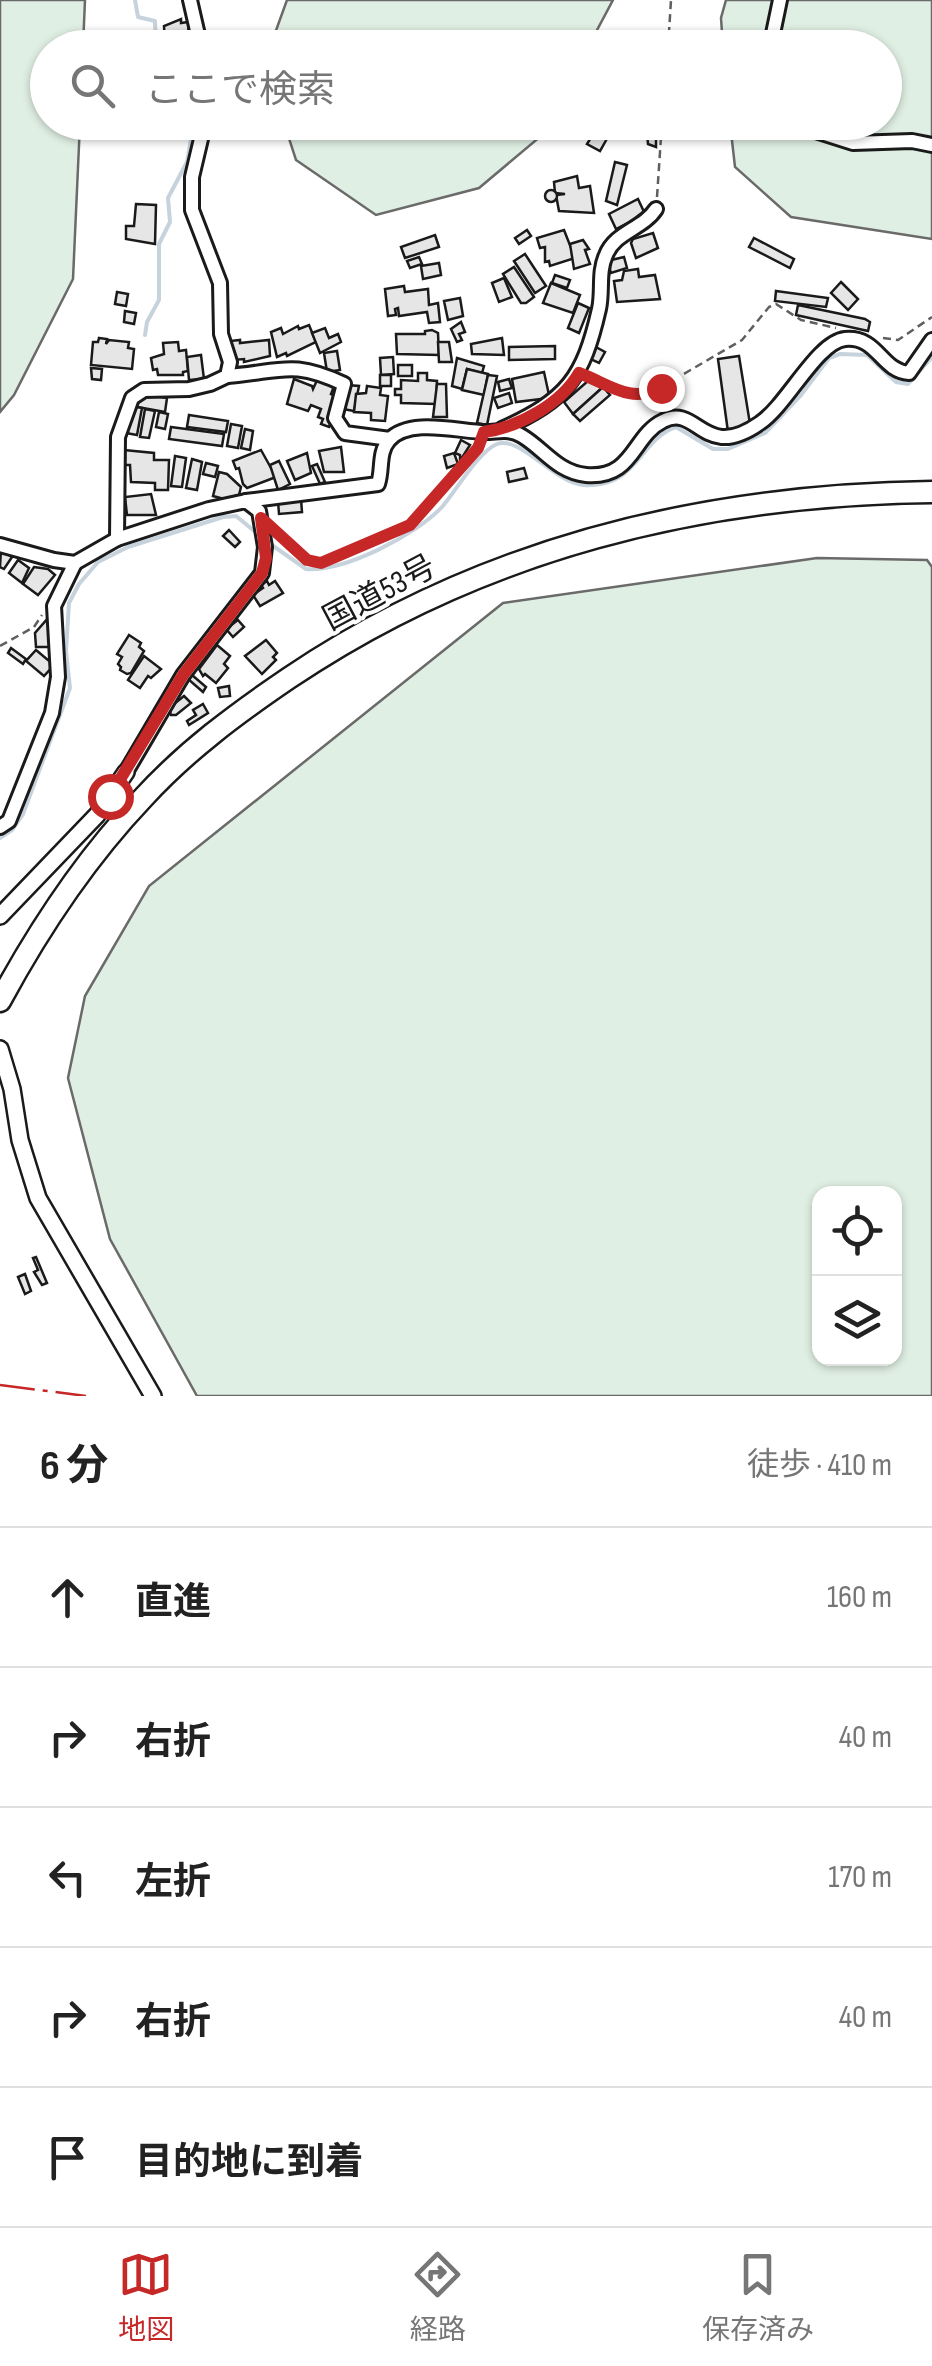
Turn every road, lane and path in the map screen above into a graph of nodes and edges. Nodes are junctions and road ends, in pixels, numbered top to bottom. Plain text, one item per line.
1 (190, 0) edge
2 (671, 0) edge
3 (780, 0) edge
4 (196, 30) edge
5 (669, 30) edge
6 (774, 30) edge
7 (201, 140) edge
8 (661, 140) edge
9 (844, 140) edge
10 (932, 145) edge
11 (656, 208) joint
12 (932, 317) edge
13 (849, 339) junction
14 (932, 340) edge
15 (868, 342) junction
16 (579, 373) junction
17 (227, 376) junction
18 (502, 430) junction
19 (484, 432) junction
20 (390, 439) junction
21 (932, 492) edge
22 (246, 502) junction
23 (261, 521) junction
24 (117, 539) junction
25 (0, 545) edge
26 (75, 563) junction
27 (54, 606) junction
28 (0, 646) edge
29 (126, 772) joint
30 (0, 827) edge
31 (0, 916) edge
32 (0, 1001) edge
33 (0, 1050) edge
34 (153, 1396) edge

1 - 4 street
2 - 5 path
3 - 6 street
7 - 17 street
8 - 11 path
9 - 10 street
11 - 16 street
12 - 15 path
13 - 15 street
13 - 16 path
13 - 18 street
14 - 15 street
16 - 18 street
17 - 20 street
17 - 24 street
18 - 19 street
19 - 20 street
19 - 23 path
20 - 22 street
21 - 32 highway, 国道53号
22 - 23 street
22 - 24 street
23 - 29 street
24 - 26 street
25 - 26 street
26 - 27 street
27 - 28 path
27 - 30 street
29 - 31 street
33 - 34 street

